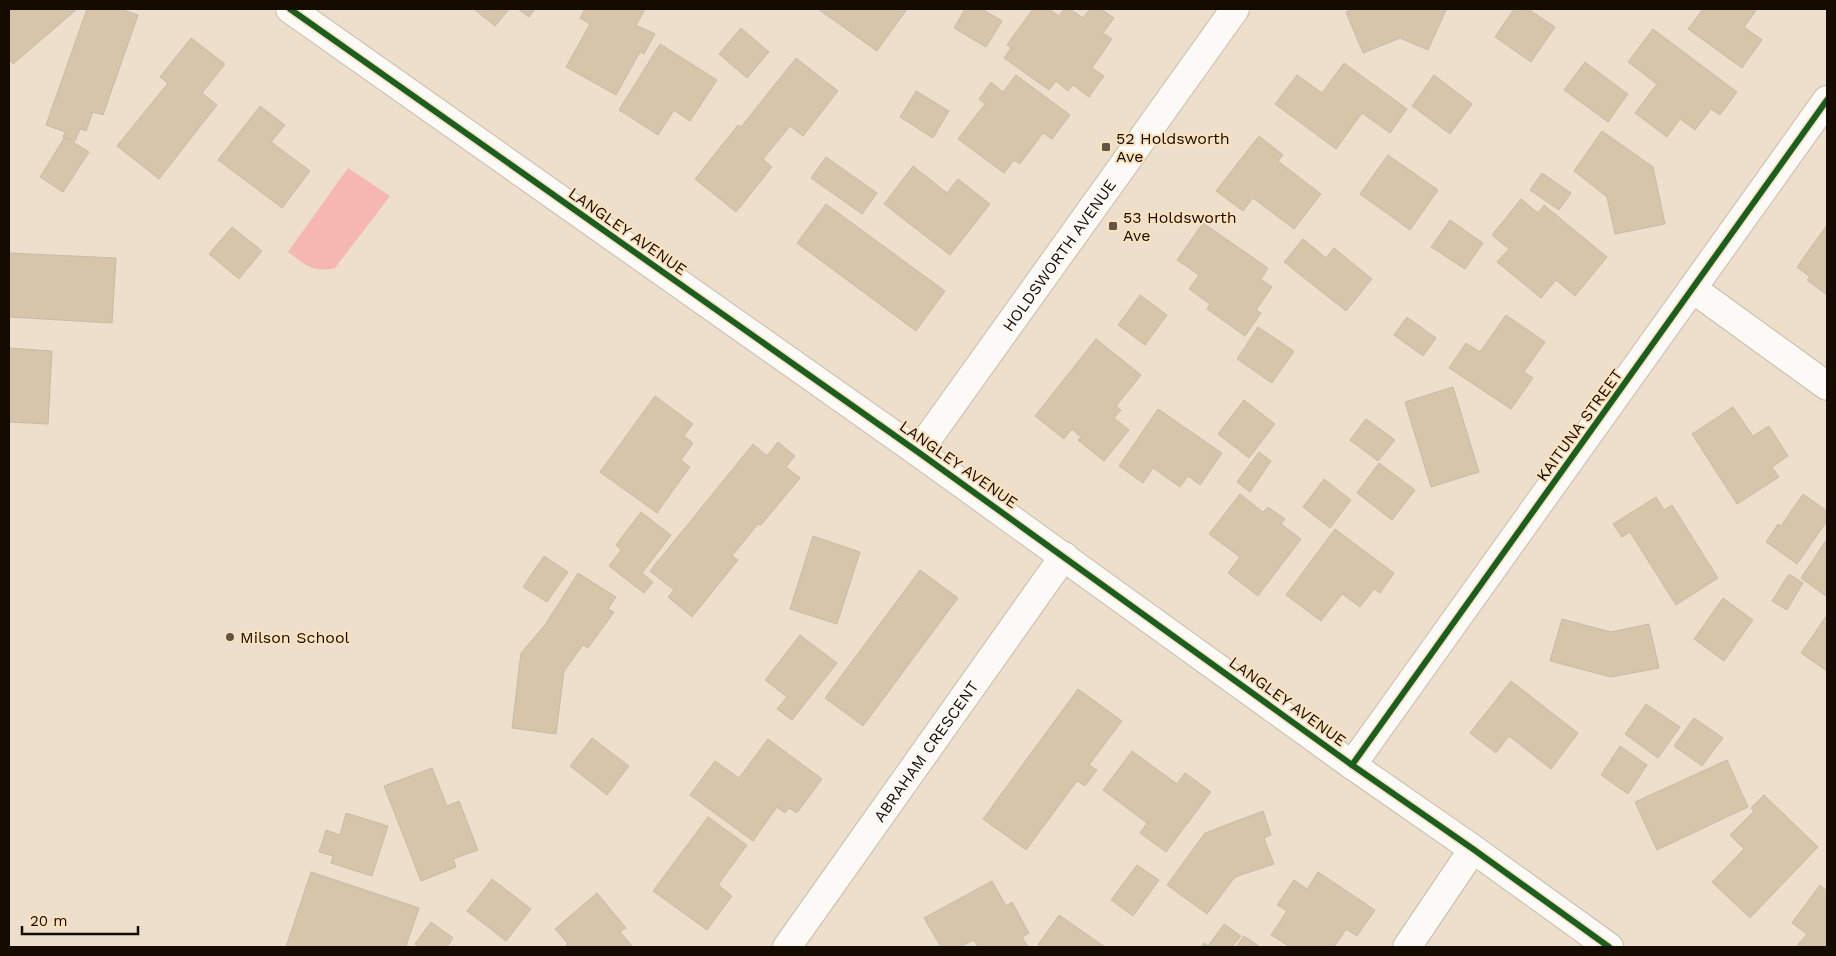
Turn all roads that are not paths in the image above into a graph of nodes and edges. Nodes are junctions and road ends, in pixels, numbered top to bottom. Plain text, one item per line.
1 (290, 9) edge
2 (1235, 9) edge
3 (1827, 100) edge
4 (1693, 290) junction
5 (1827, 386) edge
6 (918, 452) junction
7 (1064, 556) junction
8 (1352, 765) junction
9 (1473, 849) junction
10 (788, 947) edge
11 (1407, 947) edge
12 (1609, 947) edge

1 - 6 street, LANGLEY AVENUE
2 - 6 street, HOLDSWORTH AVENUE
3 - 4 street, KAITUNA STREET
4 - 5 street
4 - 8 street, KAITUNA STREET
6 - 7 street, LANGLEY AVENUE
7 - 8 street, LANGLEY AVENUE
7 - 10 street, ABRAHAM CRESCENT
8 - 9 street, LANGLEY AVENUE
9 - 11 street
9 - 12 street, LANGLEY AVENUE

